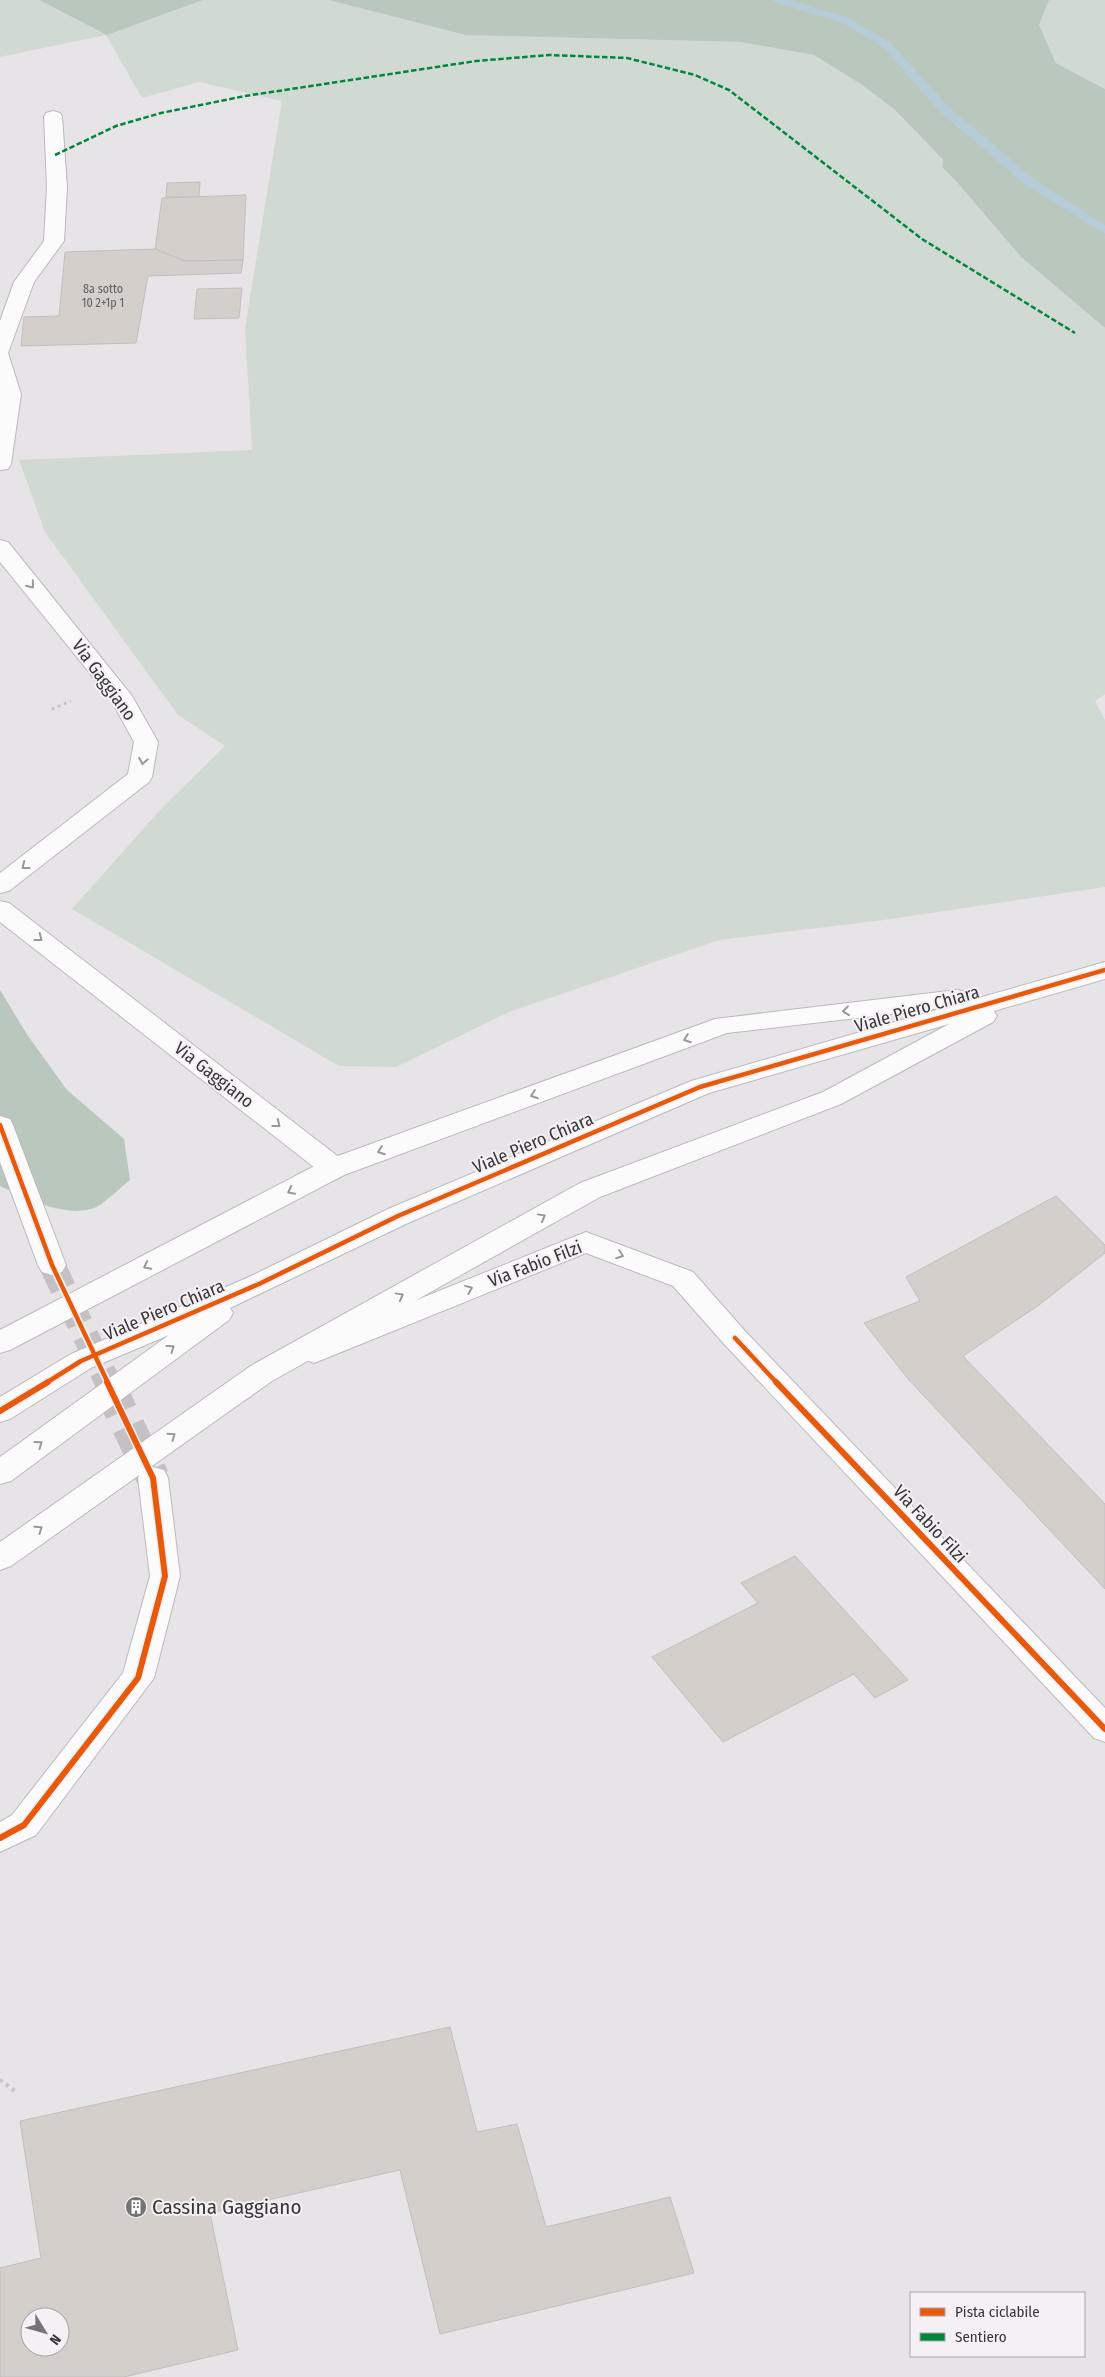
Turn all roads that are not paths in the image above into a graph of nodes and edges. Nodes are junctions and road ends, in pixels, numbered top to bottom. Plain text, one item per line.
1 (53, 117) dead end
2 (0, 350) edge
3 (0, 357) edge
4 (0, 464) edge
5 (0, 546) edge
6 (0, 885) edge
7 (0, 908) edge
8 (1105, 970) edge
9 (1033, 989) junction
10 (0, 1126) edge
11 (334, 1168) junction
12 (52, 1265) tunnel mouth
13 (259, 1284) junction
14 (0, 1343) edge
15 (262, 1373) junction
16 (0, 1411) edge
17 (0, 1473) edge
18 (153, 1478) tunnel mouth
19 (0, 1558) edge
20 (1105, 1729) edge
21 (0, 1838) edge

1 - 2 street
3 - 4 street
5 -> 6 street, Via Gaggiano
7 -> 11 street, Via Gaggiano
8 - 9 street, Viale Piero Chiara
9 -> 11 street, Viale Piero Chiara
9 - 13 street, Viale Piero Chiara
15 -> 9 street, Viale Piero Chiara
10 - 12 street
11 -> 14 street, Viale Piero Chiara
13 - 16 street, Viale Piero Chiara
17 -> 13 street, Viale Piero Chiara
19 -> 15 street, Viale Piero Chiara
15 -> 20 street, Via Fabio Filzi
18 - 21 street

